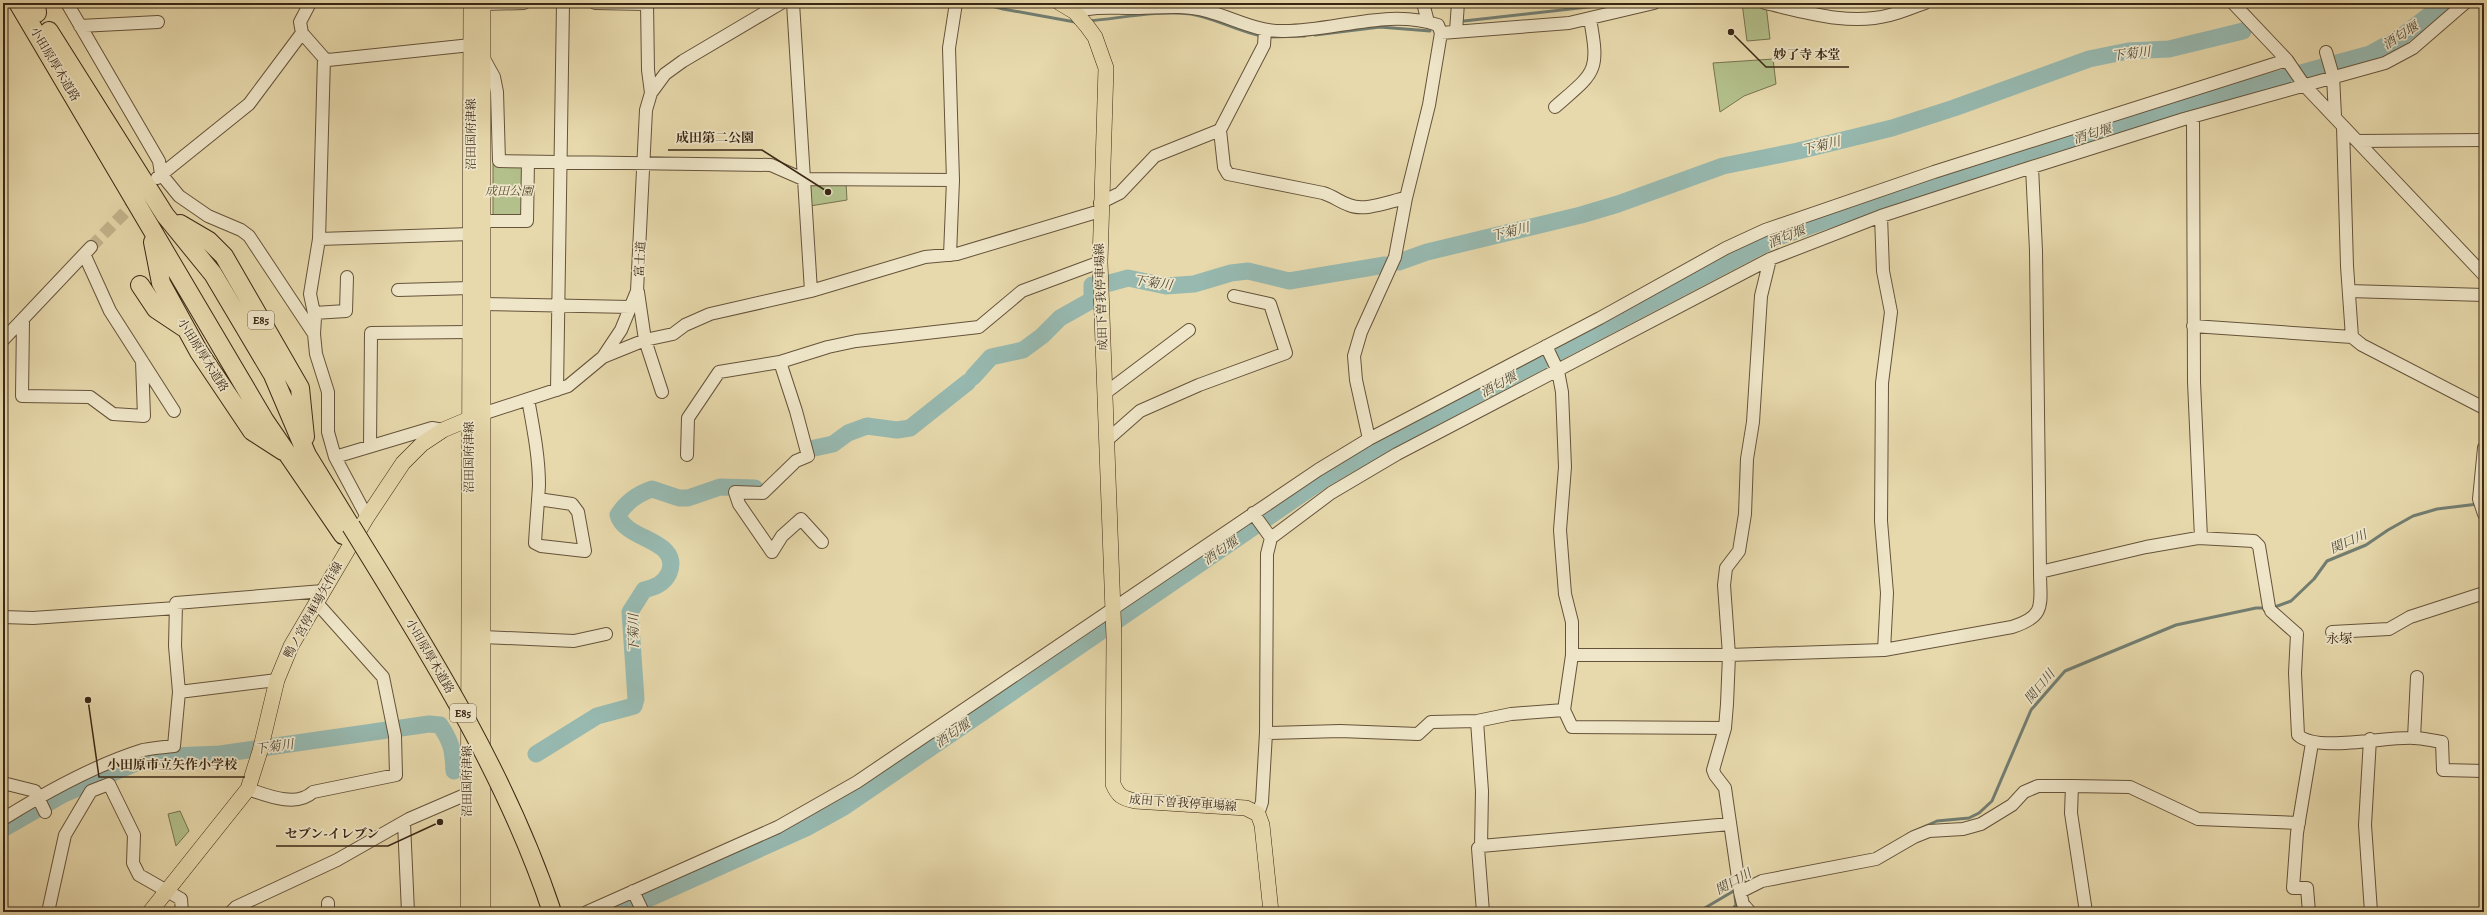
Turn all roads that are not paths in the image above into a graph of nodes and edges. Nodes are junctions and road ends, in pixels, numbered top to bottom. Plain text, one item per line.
1 (7, 3) edge
2 (18, 3) edge
3 (67, 3) edge
4 (310, 3) edge
5 (479, 3) edge
6 (524, 3) edge
7 (563, 3) edge
8 (595, 3) edge
9 (781, 3) edge
10 (793, 3) edge
11 (956, 3) edge
12 (1060, 3) edge
13 (1423, 3) edge
14 (1458, 3) edge
15 (1654, 3) edge
16 (1765, 3) edge
17 (1925, 3) edge
18 (2232, 3) edge
19 (2465, 3) edge
20 (647, 4) edge
21 (35, 6) edge
22 (1075, 12) junction
23 (1590, 19) junction
24 (158, 22) dead end
25 (1428, 22) junction
26 (80, 26) junction
27 (301, 27) junction
28 (1456, 31) junction
29 (1440, 33) junction
30 (1265, 35) junction
31 (471, 45) junction
32 (2326, 52) dead end
33 (483, 57) junction
34 (324, 58) junction
35 (2287, 61) junction
36 (2333, 76) junction
37 (2304, 85) junction
38 (651, 93) junction
39 (1555, 107) dead end
40 (2193, 116) junction
41 (2335, 116) junction
42 (2343, 126) junction
43 (1220, 130) junction
44 (2484, 140) edge
45 (2357, 141) junction
46 (111, 158) junction
47 (528, 162) junction
48 (560, 162) junction
49 (644, 165) junction
50 (2032, 167) junction
51 (159, 176) junction
52 (803, 179) junction
53 (953, 180) junction
54 (128, 187) junction
55 (1406, 198) junction
56 (1100, 207) junction
57 (128, 212) tunnel mouth
58 (1881, 216) junction
59 (483, 221) junction
60 (151, 230) junction
61 (471, 234) junction
62 (319, 239) junction
63 (950, 255) junction
64 (1770, 259) junction
65 (1100, 262) junction
66 (2484, 275) edge
67 (347, 277) dead end
68 (140, 285) dead end
69 (470, 288) junction
70 (398, 290) dead end
71 (638, 291) junction
72 (811, 291) junction
73 (2349, 292) junction
74 (2484, 294) edge
75 (1234, 296) dead end
76 (483, 304) junction
77 (558, 304) junction
78 (631, 307) junction
79 (24, 312) junction
80 (314, 313) junction
81 (2194, 326) junction
82 (184, 327) junction
83 (1190, 330) dead end
84 (469, 332) junction
85 (314, 334) junction
86 (2352, 337) junction
87 (3, 340) edge
88 (645, 340) junction
89 (1546, 346) junction
90 (603, 357) junction
91 (142, 361) junction
92 (780, 362) junction
93 (1558, 371) junction
94 (557, 390) junction
95 (662, 392) dead end
96 (1104, 394) junction
97 (528, 399) junction
98 (2484, 408) edge
99 (174, 411) dead end
100 (484, 413) junction
101 (469, 419) junction
102 (444, 430) junction
103 (1369, 439) junction
104 (1106, 440) junction
105 (370, 446) junction
106 (2484, 448) edge
107 (687, 455) dead end
108 (299, 456) junction
109 (335, 457) junction
110 (538, 499) junction
111 (2481, 507) edge
112 (1253, 513) junction
113 (367, 517) junction
114 (347, 531) junction
115 (1268, 535) junction
116 (2201, 538) junction
117 (822, 542) dead end
118 (2040, 572) junction
119 (2484, 593) edge
120 (319, 596) junction
121 (176, 608) junction
122 (1113, 608) junction
123 (3, 618) edge
124 (2332, 632) dead end
125 (606, 634) dead end
126 (483, 637) junction
127 (1884, 650) junction
128 (1572, 654) junction
129 (1729, 655) junction
130 (2417, 677) dead end
131 (277, 680) junction
132 (179, 692) junction
133 (1564, 710) junction
134 (1477, 722) junction
135 (1725, 728) junction
136 (1266, 733) junction
137 (2414, 738) junction
138 (2370, 739) junction
139 (2312, 743) junction
140 (2484, 771) edge
141 (3, 783) edge
142 (2072, 786) junction
143 (248, 789) junction
144 (467, 794) junction
145 (42, 804) junction
146 (1258, 814) junction
147 (3, 819) edge
148 (404, 823) junction
149 (2299, 823) junction
150 (1730, 824) junction
151 (1481, 846) junction
152 (1739, 888) junction
153 (167, 891) junction
154 (633, 891) junction
155 (48, 912) edge
156 (150, 912) edge
157 (182, 912) edge
158 (231, 912) edge
159 (408, 912) edge
160 (468, 912) edge
161 (483, 912) edge
162 (540, 912) edge
163 (552, 912) edge
164 (587, 912) edge
165 (643, 912) edge
166 (1271, 912) edge
167 (1483, 912) edge
168 (1750, 912) edge
169 (2086, 912) edge
170 (2308, 912) edge
171 (2371, 912) edge

1 - 46 highway
2 - 46 highway, 小田原厚木道路 / E85
3 - 26 street
4 - 27 street
5 - 6 street
5 - 31 main road, 沼田国府津線
5 - 33 main road, 沼田国府津線
7 - 48 street
8 - 20 street
9 - 38 street
10 - 52 street
11 - 53 street
12 - 22 main road, 成田下曽我停車場線
13 - 25 street
14 - 28 street
15 - 23 street
16 - 17 street
18 - 35 street
19 - 36 street
20 - 38 street, 富士道
21 - 108 highway, 小田原厚木道路 / E85
22 - 30 street
22 - 56 main road, 成田下曽我停車場線
23 - 28 street
23 - 39 street
24 - 26 street
25 - 29 street
25 - 30 street
26 - 51 street
27 - 34 street
27 - 51 street
28 - 29 street
29 - 55 street
30 - 43 street
31 - 34 street
31 - 61 main road, 沼田国府津線
32 - 36 street
33 - 47 street
33 - 59 main road, 沼田国府津線
34 - 62 street
35 - 37 street
35 - 89 street
36 - 37 street
36 - 41 street
37 - 40 street
37 - 41 street
38 - 49 street, 富士道
40 - 50 street
40 - 81 street
41 - 42 street
42 - 45 street
42 - 73 street
43 - 55 street
43 - 56 street
44 - 45 street
45 - 66 street
46 - 54 highway, 小田原厚木道路 / E85
47 - 48 street
47 - 59 street
48 - 49 street
48 - 77 street
49 - 52 street
49 - 71 street, 富士道
50 - 58 street
50 - 118 street
51 - 85 street
52 - 53 street
52 - 72 street
53 - 63 street
54 - 57 highway
54 - 60 highway, 小田原厚木道路 / E85
55 - 103 street
56 - 63 street
56 - 65 main road, 成田下曽我停車場線
58 - 64 street
58 - 127 street
59 - 76 main road, 沼田国府津線
60 - 82 highway, 小田原厚木道路 / E85
60 - 108 highway, 小田原厚木道路 / E85
61 - 62 street
61 - 69 main road, 沼田国府津線
62 - 80 street
63 - 72 street
64 - 93 street
64 - 129 street
65 - 92 street
65 - 96 main road, 成田下曽我停車場線
67 - 80 street
68 - 82 highway
69 - 70 street
69 - 84 main road, 沼田国府津線
71 - 78 street, 富士道
71 - 88 street
72 - 88 street
73 - 74 street
73 - 86 street
75 - 104 street
76 - 77 street
76 - 100 main road, 沼田国府津線
77 - 78 street
77 - 94 street
78 - 90 street, 富士道
79 - 87 street
79 - 91 street
79 - 91 street
80 - 85 street
81 - 86 street
81 - 116 street
82 - 108 highway, 小田原厚木道路 / E85
83 - 96 street
84 - 101 main road, 沼田国府津線
84 - 105 street
85 - 109 street
86 - 98 street
88 - 90 street
88 - 95 street
89 - 93 street
89 - 103 street
90 - 94 street, 富士道
91 - 99 street
92 - 107 street
92 - 117 street
93 - 115 street
93 - 128 street
94 - 97 street, 富士道
96 - 104 main road, 成田下曽我停車場線
97 - 100 street, 富士道
97 - 110 street
100 - 101 street, 富士道
100 - 126 main road, 沼田国府津線
101 - 102 main road, 鴨ノ宮停車場矢作線
101 - 144 main road, 沼田国府津線
102 - 105 street
102 - 113 main road, 鴨ノ宮停車場矢作線
103 - 112 street
104 - 122 main road, 成田下曽我停車場線
105 - 109 street
106 - 111 street
108 - 114 highway, 小田原厚木道路 / E85
109 - 113 street
110 - 110 street
112 - 115 street
112 - 122 street
113 - 120 main road, 鴨ノ宮停車場矢作線
114 - 162 highway, 小田原厚木道路 / E85
114 - 163 highway, 小田原厚木道路 / E85, bridge
115 - 136 street
116 - 118 street
116 - 139 street
118 - 127 street
119 - 124 street
120 - 121 street
120 - 131 main road, 鴨ノ宮停車場矢作線
120 - 143 street
121 - 123 street
121 - 132 street
122 - 146 main road, 成田下曽我停車場線
122 - 154 street
125 - 126 street
126 - 161 main road, 沼田国府津線
127 - 129 street
128 - 129 street
128 - 133 street
129 - 135 street
130 - 137 street
131 - 132 street
131 - 143 main road, 鴨ノ宮停車場矢作線
132 - 145 street
133 - 134 street
133 - 135 street
134 - 136 street
134 - 151 street
135 - 150 street
136 - 146 street
137 - 138 street
137 - 140 street
138 - 139 street
138 - 171 street
139 - 149 street
141 - 145 street
142 - 149 street
142 - 152 street
142 - 169 street
143 - 153 main road, 鴨ノ宮停車場矢作線
144 - 148 street
144 - 160 main road, 沼田国府津線
145 - 147 street
146 - 166 main road
148 - 158 street
148 - 159 street
149 - 170 street
150 - 151 street
150 - 152 street
151 - 167 street
152 - 168 street
153 - 155 street
153 - 156 main road, 鴨ノ宮停車場矢作線
153 - 157 street
154 - 164 street
154 - 165 street

